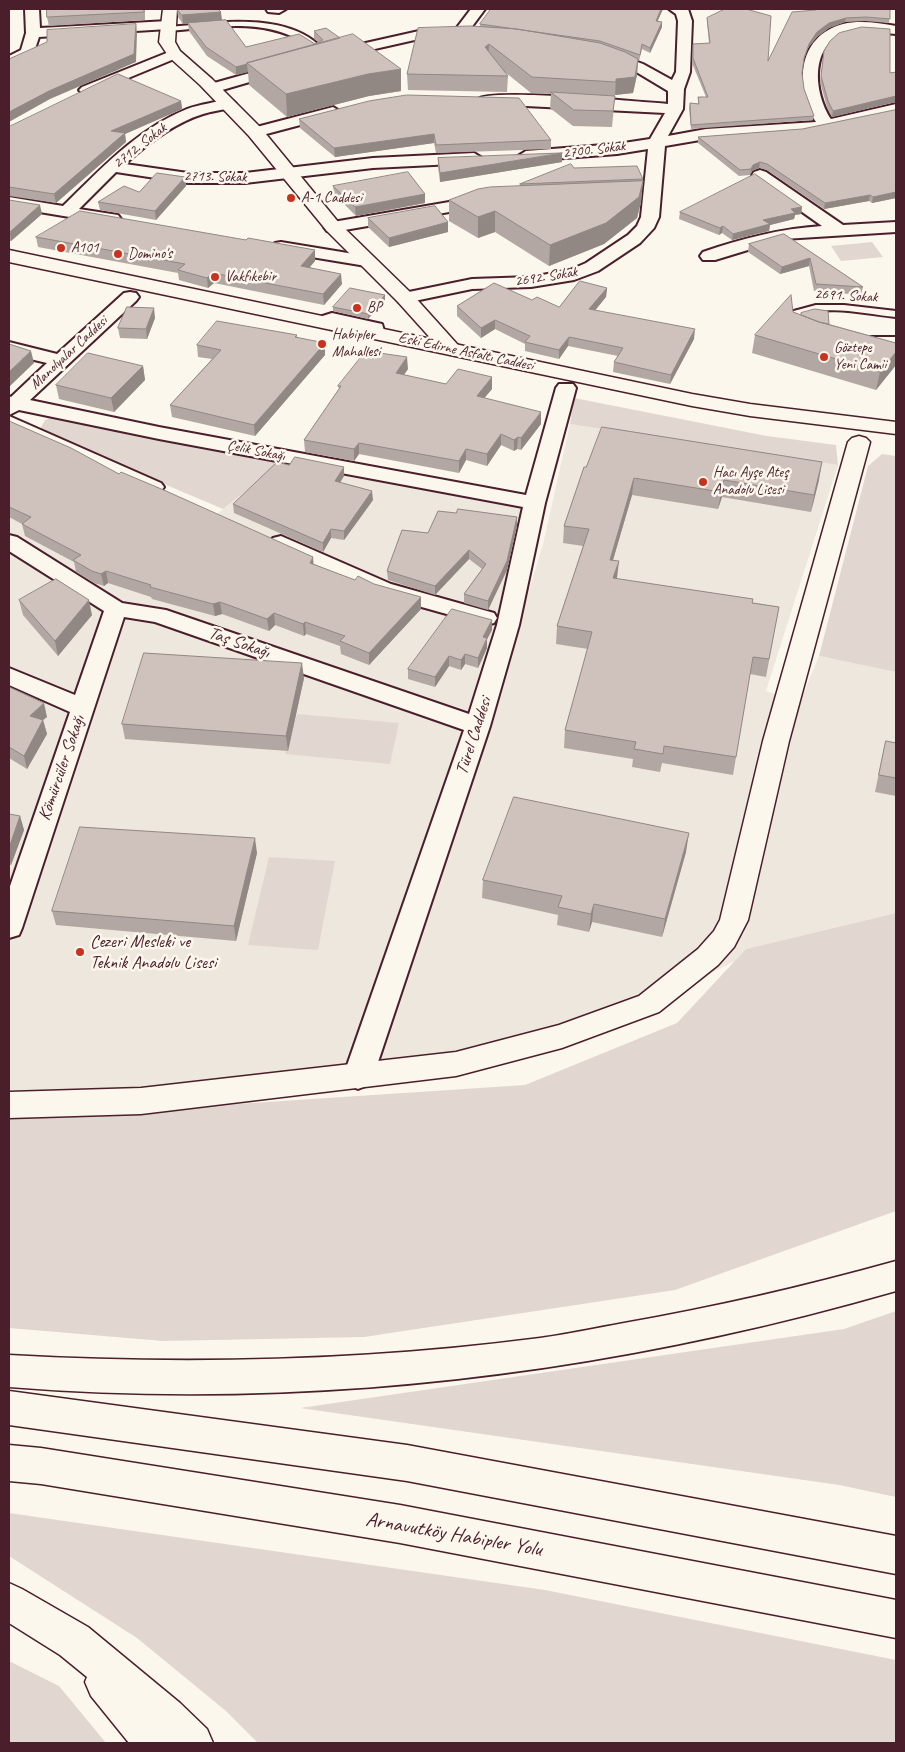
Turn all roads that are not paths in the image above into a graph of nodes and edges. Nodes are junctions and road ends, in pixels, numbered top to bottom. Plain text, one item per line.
1 (32, 9) edge
2 (272, 9) edge
3 (279, 9) edge
4 (478, 9) edge
5 (676, 9) edge
6 (168, 21) edge
7 (896, 22) edge
8 (845, 28) junction
9 (896, 30) edge
10 (33, 33) junction
11 (460, 33) junction
12 (477, 34) edge
13 (318, 48) edge
14 (591, 52) edge
15 (174, 54) junction
16 (9, 62) edge
17 (212, 88) junction
18 (676, 89) junction
19 (73, 96) edge
20 (471, 99) edge
21 (228, 104) junction
22 (350, 108) edge
23 (675, 109) junction
24 (896, 109) edge
25 (826, 125) junction
26 (255, 132) junction
27 (657, 141) junction
28 (506, 157) edge
29 (488, 158) edge
30 (113, 167) junction
31 (288, 174) junction
32 (760, 175) edge
33 (652, 195) junction
34 (633, 196) edge
35 (499, 200) edge
36 (9, 202) edge
37 (66, 212) junction
38 (125, 221) edge
39 (896, 226) edge
40 (333, 227) junction
41 (840, 231) junction
42 (262, 244) edge
43 (9, 256) edge
44 (709, 256) dead end
45 (366, 261) junction
46 (9, 273) edge
47 (130, 297) junction
48 (406, 298) junction
49 (896, 314) edge
50 (803, 332) edge
51 (860, 340) edge
52 (896, 340) edge
53 (9, 348) edge
54 (443, 354) junction
55 (60, 360) junction
56 (566, 388) junction
57 (10, 409) edge
58 (896, 428) edge
59 (860, 442) junction
60 (896, 446) edge
61 (172, 495) edge
62 (534, 503) junction
63 (260, 534) edge
64 (9, 542) edge
65 (116, 608) junction
66 (508, 625) junction
67 (9, 676) edge
68 (83, 708) junction
69 (478, 726) junction
70 (9, 928) edge
71 (358, 1077) junction
72 (9, 1105) edge
73 (896, 1276) edge
74 (9, 1371) edge
75 (9, 1408) edge
76 (9, 1464) edge
77 (896, 1556) edge
78 (9, 1602) edge
79 (896, 1619) edge
80 (74, 1641) junction
81 (154, 1743) edge
82 (193, 1743) edge

1 - 10 street
2 - 3 street
4 - 11 street
5 - 18 street
6 - 10 street
6 - 13 lane
6 - 15 main road
7 - 8 street
8 - 9 street
8 - 25 street
10 - 16 street
11 - 12 street
11 - 17 street
14 - 18 street
15 - 17 main road
15 - 19 street
17 - 21 main road
18 - 23 street
20 - 23 street
21 - 26 main road
21 - 30 street, 2712. Sokak
22 - 26 street
23 - 27 street
24 - 25 street, 2700. Sokak
25 - 27 street, 2700. Sokak
26 - 31 main road
27 - 28 street, 2700. Sokak
27 - 33 street, 2692. Sokak
29 - 31 street
30 - 31 street, 2713. Sokak
30 - 37 street, 2712. Sokak
31 - 40 main road
32 - 41 street
33 - 34 street
33 - 48 street, 2692. Sokak
35 - 40 street
36 - 37 street
37 - 38 street
39 - 41 street
40 - 45 main road
41 - 44 street
42 - 45 street
43 - 54 main road, Eski Edirne Asfaltı Caddesi
45 - 48 main road
46 - 47 main road, Eski Edirne Asfaltı Caddesi
47 - 54 main road, Eski Edirne Asfaltı Caddesi
47 - 55 street, Manolyalar Caddesi
48 - 54 main road
49 - 50 lane, 2691. Sokak
51 - 52 lane
53 - 55 street
54 - 56 main road, Eski Edirne Asfaltı Caddesi
54 - 58 main road, Eski Edirne Asfaltı Caddesi
55 - 57 street, Manolyalar Caddesi
56 - 59 main road, Eski Edirne Asfaltı Caddesi
56 - 62 street, Türel Caddesi
57 - 61 street
57 - 62 street, Çelik Sokağı
59 - 60 main road, Eski Edirne Asfaltı Caddesi
59 - 71 main road
62 - 66 street, Türel Caddesi
63 - 66 street
64 - 65 street, Taş Sokağı
65 - 68 street, Kömürcüler Sokağı
65 - 69 street, Taş Sokağı
66 - 69 street, Türel Caddesi
67 - 68 street
68 - 70 street, Kömürcüler Sokağı
69 - 71 street, Türel Caddesi
71 - 72 main road
73 - 74 main road
75 - 77 main road
76 - 79 main road, Arnavutköy Habipler Yolu
78 - 80 main road
80 - 81 main road
80 - 82 main road

